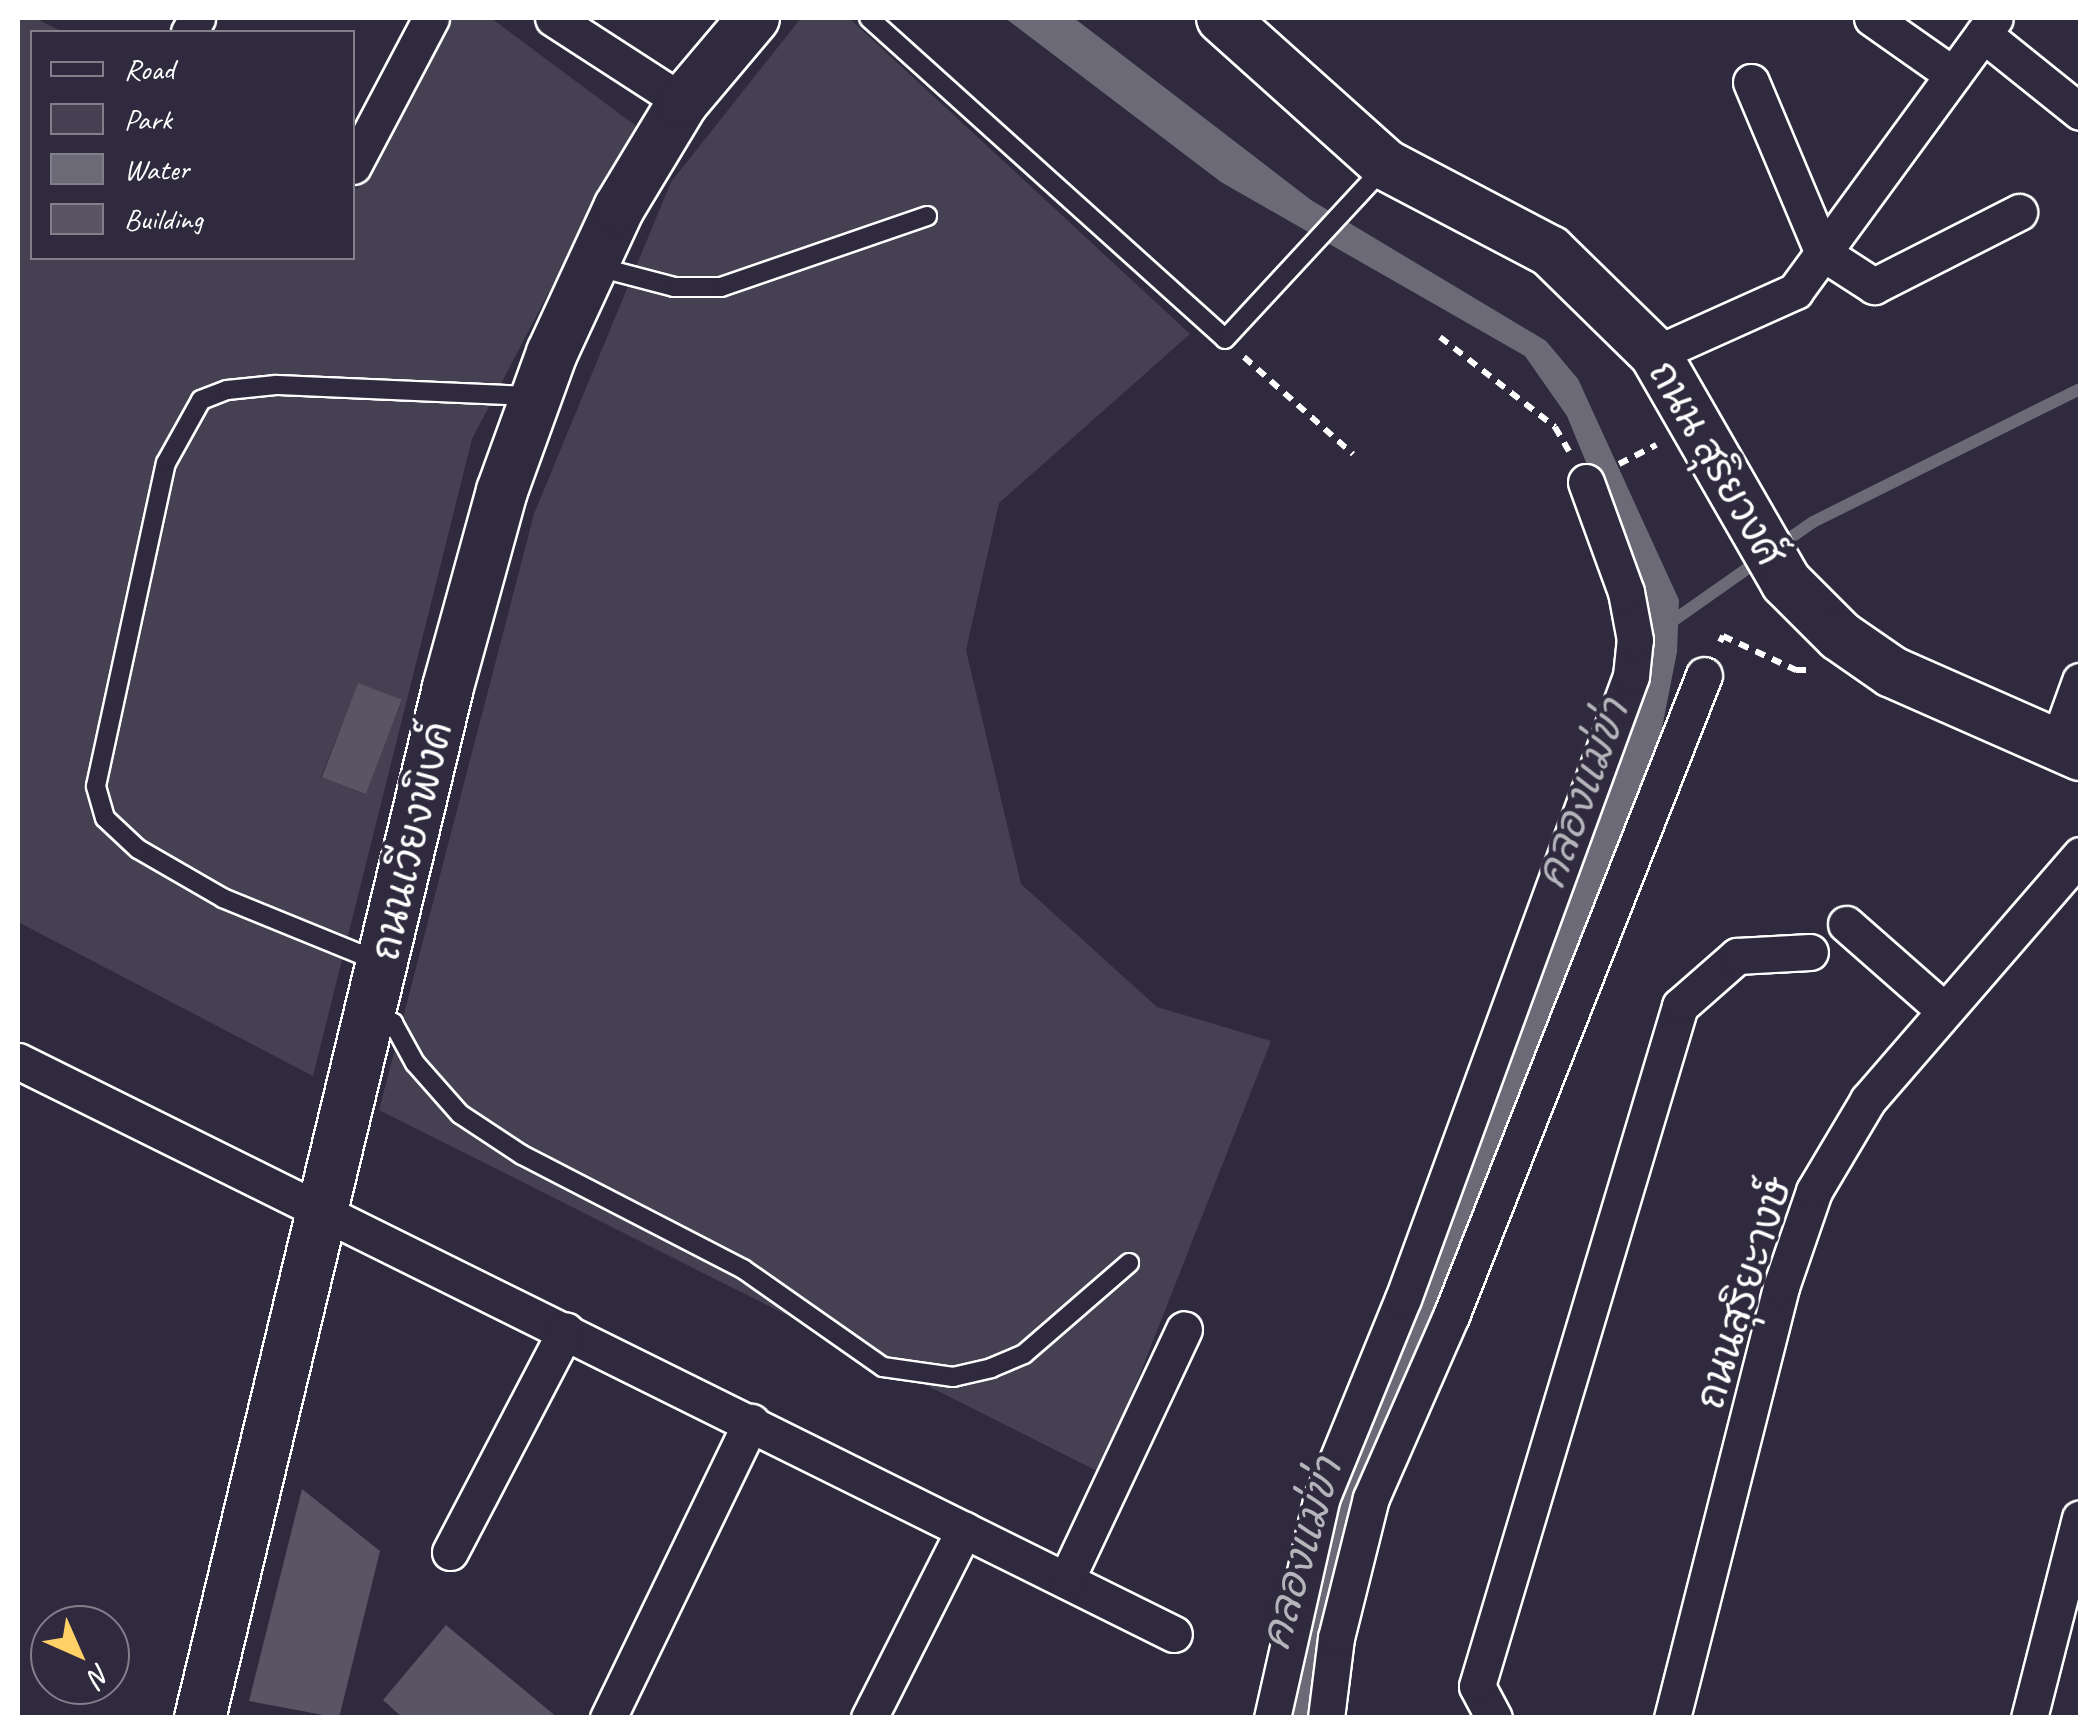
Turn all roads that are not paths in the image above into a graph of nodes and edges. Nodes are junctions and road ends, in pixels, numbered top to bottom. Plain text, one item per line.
1 (431, 18) edge
2 (553, 18) edge
3 (754, 18) edge
4 (869, 18) edge
5 (1222, 18) edge
6 (1872, 18) edge
7 (1989, 26) edge
8 (1953, 75) junction
9 (1752, 82) dead end
10 (683, 102) junction
11 (2080, 112) edge
12 (355, 162) edge
13 (1386, 165) junction
14 (2019, 212) dead end
15 (927, 216) dead end
16 (1823, 253) junction
17 (592, 266) junction
18 (1655, 354) junction
19 (537, 396) junction
20 (1586, 482) road end
21 (1704, 675) dead end
22 (2080, 681) edge
23 (2069, 749) edge
24 (2080, 855) edge
25 (1846, 924) dead end
26 (1810, 952) dead end
27 (382, 962) junction
28 (1944, 1010) junction
29 (370, 1014) junction
30 (18, 1061) edge
31 (322, 1214) junction
32 (1129, 1263) dead end
33 (566, 1330) junction
34 (1184, 1330) dead end
35 (750, 1422) junction
36 (2080, 1518) edge
37 (964, 1530) junction
38 (450, 1552) dead end
39 (1066, 1580) junction
40 (1174, 1634) dead end
41 (200, 1718) edge
42 (608, 1718) edge
43 (869, 1718) edge
44 (1272, 1718) edge
45 (1326, 1718) edge
46 (1494, 1718) edge
47 (1672, 1718) edge
48 (2028, 1718) edge

1 - 12 street
2 - 10 street
3 - 10 street, ถนนเวียงพิงค์
4 - 13 lane
5 - 13 street, ถนน สุริยวงศ์
6 - 8 street
7 - 8 street
7 - 11 street
8 - 16 street
9 - 16 street
10 - 17 street, ถนนเวียงพิงค์
13 - 18 street, ถนน สุริยวงศ์
14 - 16 street
15 - 17 lane
16 - 18 street
17 - 19 street, ถนนเวียงพิงค์
18 - 23 street, ถนน สุริยวงศ์
19 - 27 street, ถนนเวียงพิงค์
19 - 27 lane
20 - 44 street
21 - 45 street
22 - 23 street
24 - 28 street, ถนนสุริยะางษ์
25 - 28 street
26 - 46 street
27 - 29 street, ถนนเวียงพิงค์
28 - 47 street, ถนนสุริยะางษ์
29 - 31 street, ถนนเวียงพิงค์
29 - 32 lane
30 - 31 street
31 - 33 street
31 - 41 street, ถนนเวียงพิงค์
33 - 35 street
33 - 38 street
34 - 39 street
35 - 37 street
35 - 42 street
36 - 48 street
37 - 39 street
37 - 43 street
39 - 40 street

